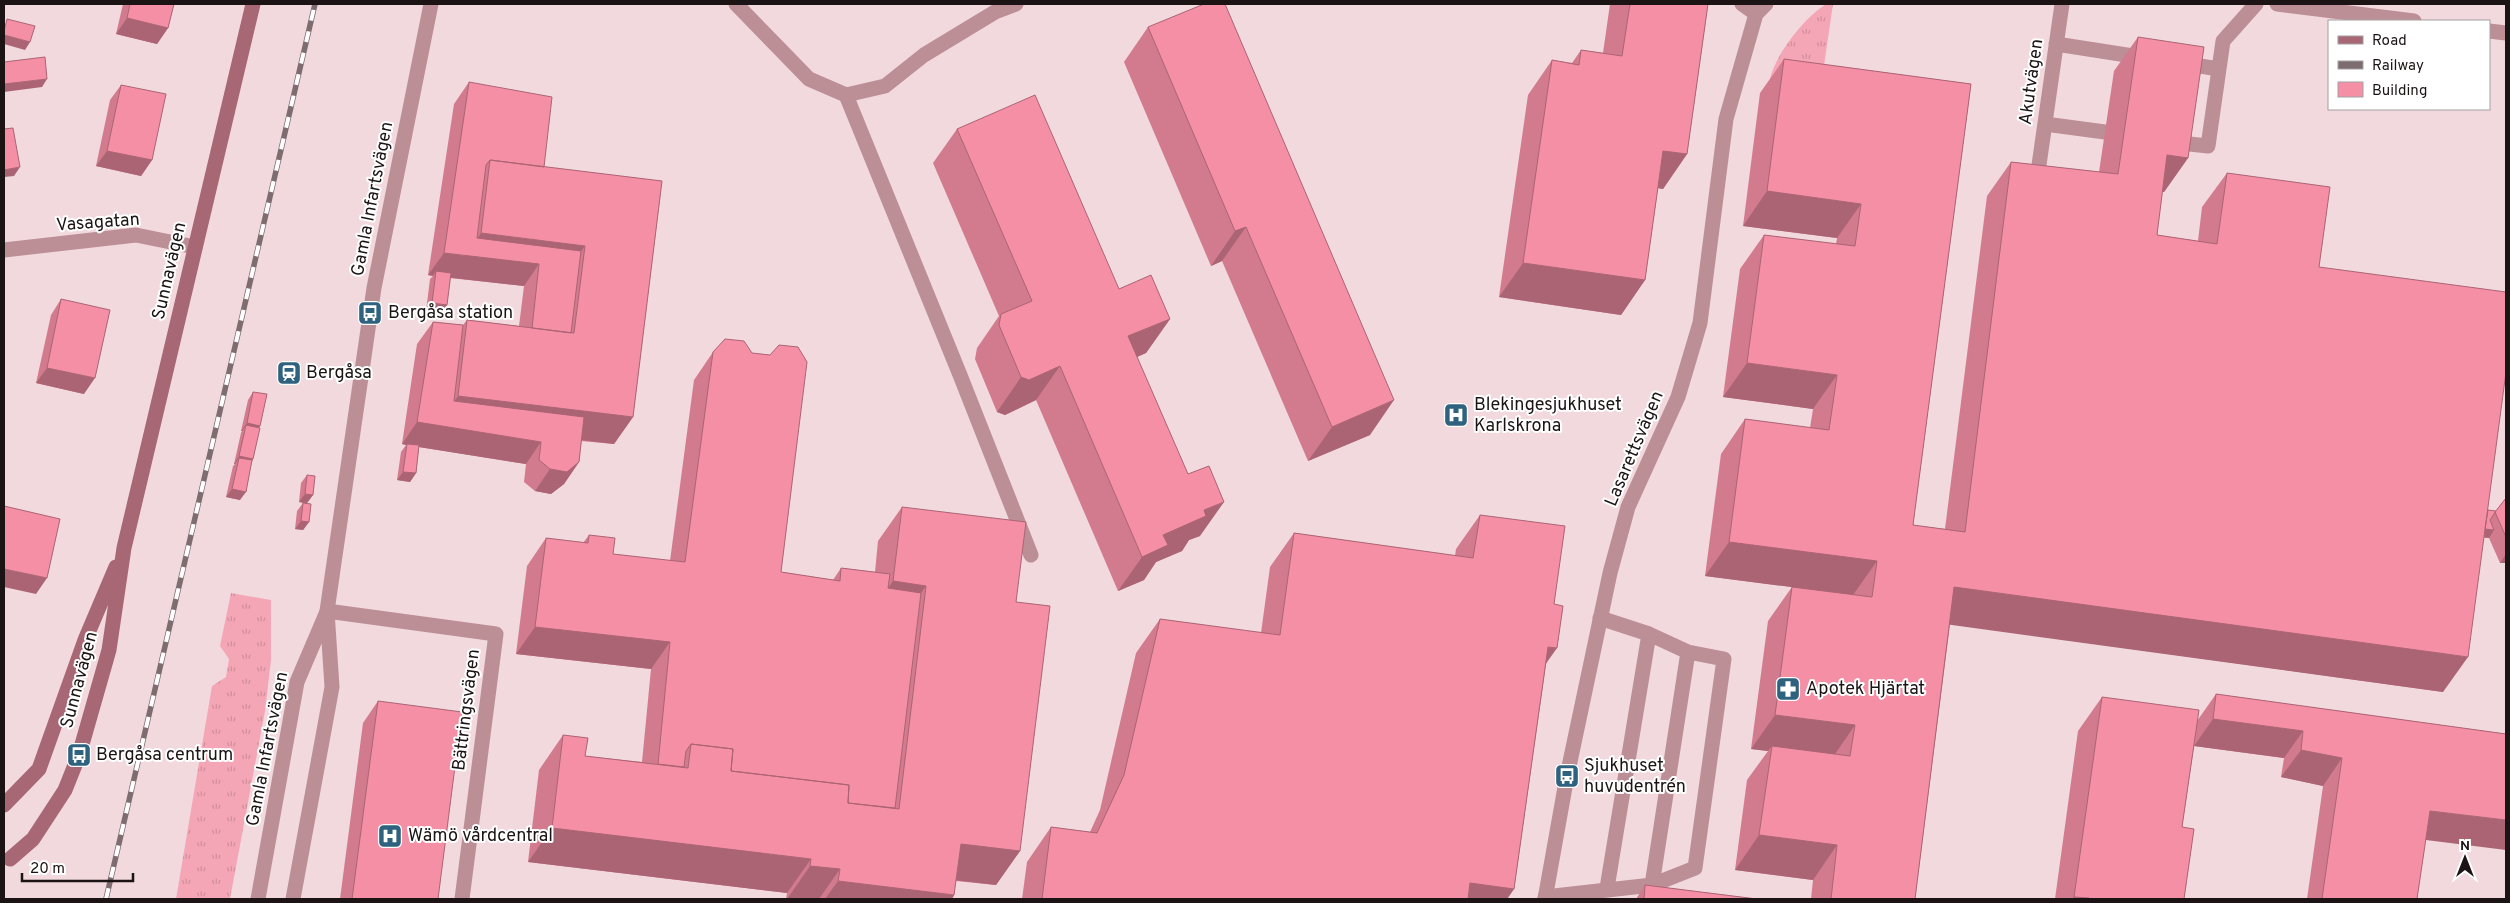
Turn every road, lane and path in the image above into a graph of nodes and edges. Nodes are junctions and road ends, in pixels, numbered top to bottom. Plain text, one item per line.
1 (253, 4) edge
2 (431, 4) edge
3 (736, 4) edge
4 (1016, 4) edge
5 (1742, 4) edge
6 (2062, 4) edge
7 (2256, 4) edge
8 (2277, 4) edge
9 (1761, 9) edge
10 (2406, 20) edge
11 (2490, 31) edge
12 (2506, 33) edge
13 (2056, 44) junction
14 (2219, 69) junction
15 (846, 95) junction
16 (2045, 124) junction
17 (2105, 132) dead end
18 (2171, 142) edge
19 (2039, 165) edge
20 (195, 247) junction
21 (4, 250) edge
22 (124, 548) junction
23 (1031, 555) dead end
24 (327, 611) junction
25 (1600, 618) junction
26 (1649, 634) junction
27 (1688, 652) junction
28 (4, 805) edge
29 (7, 860) edge
30 (1652, 885) junction
31 (1607, 888) junction
32 (293, 896) edge
33 (1545, 898) edge
34 (258, 899) edge
35 (462, 899) edge

1 - 20 main road, Sunnavägen
2 - 24 street, Gamla Infartsvägen
3 - 15 street
4 - 15 street
5 - 9 street
6 - 13 street, Akutvägen
7 - 14 street
8 - 10 street
9 - 25 street, Lasarettsvägen
11 - 12 street
13 - 14 street
13 - 16 street, Akutvägen
14 - 18 street
15 - 23 street
16 - 17 street
16 - 19 street, Akutvägen
20 - 21 street, Vasagatan
20 - 22 main road, Sunnavägen
22 - 28 main road, Sunnavägen
22 - 29 main road, Sunnavägen
24 - 32 street, Gamla Infartsvägen
24 - 34 street, Gamla Infartsvägen
24 - 35 street, Bättringsvägen
25 - 26 street
25 - 33 street, Lasarettsvägen
26 - 27 street
26 - 31 street
27 - 30 street
27 - 30 street
30 - 31 street
31 - 33 street

